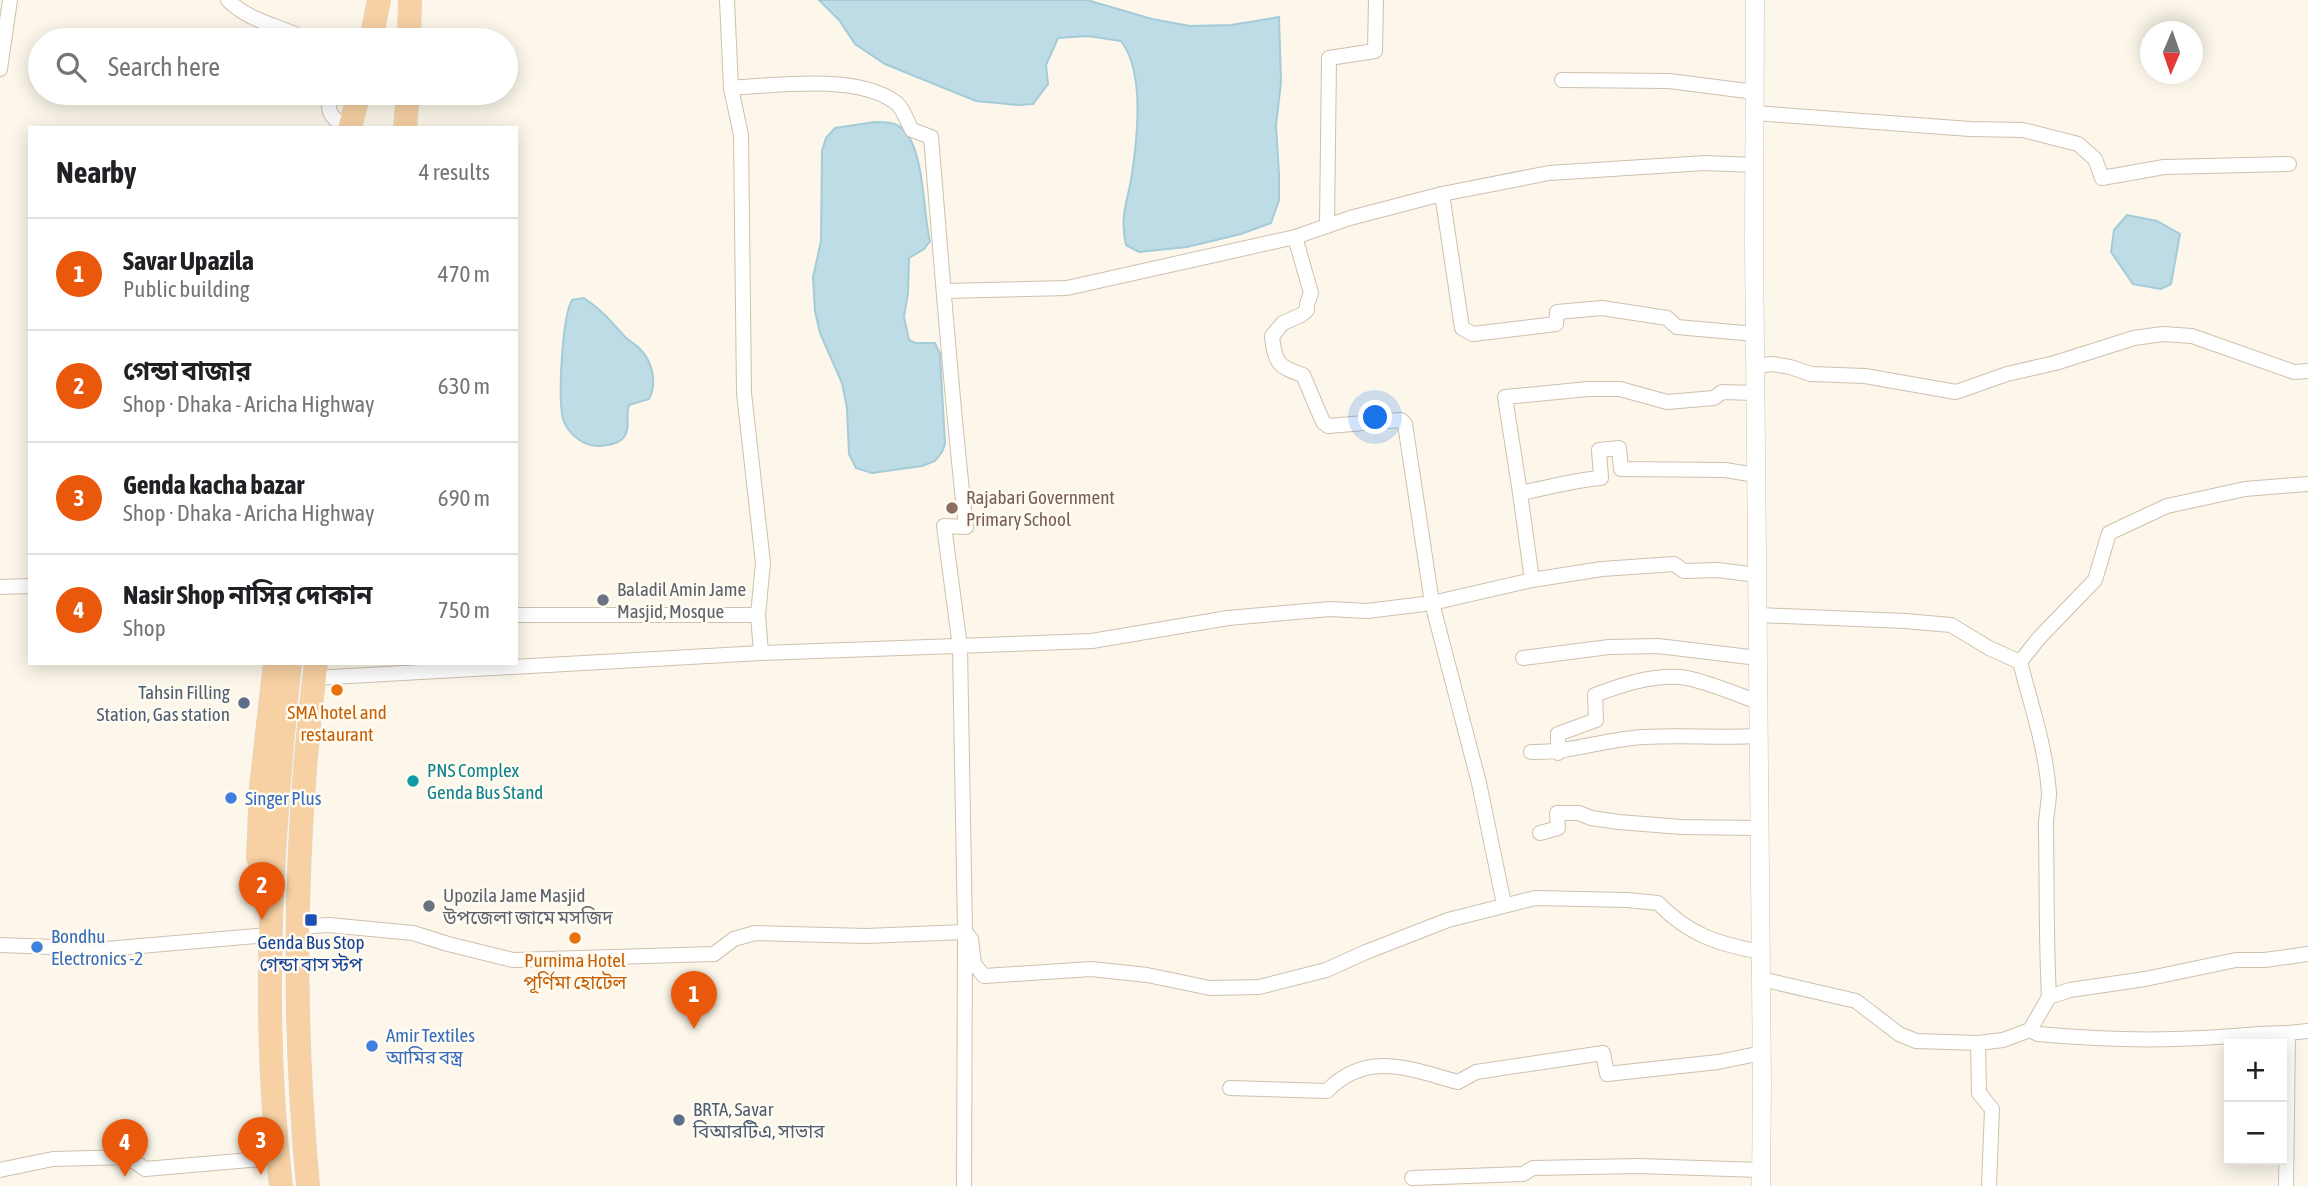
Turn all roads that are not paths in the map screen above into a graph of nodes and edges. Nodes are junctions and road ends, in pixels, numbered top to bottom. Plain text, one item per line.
1 (10, 0) edge
2 (228, 0) edge
3 (379, 0) edge
4 (410, 0) edge
5 (727, 0) edge
6 (1376, 0) edge
7 (1755, 0) edge
8 (276, 28) edge
9 (373, 28) edge
10 (409, 28) edge
11 (0, 69) edge
12 (1563, 80) dead end
13 (731, 88) junction
14 (1755, 92) junction
15 (328, 105) edge
16 (355, 105) edge
17 (407, 105) edge
18 (1755, 113) junction
19 (345, 126) edge
20 (349, 126) edge
21 (405, 126) edge
22 (2290, 164) dead end
23 (1754, 165) junction
24 (1442, 194) junction
25 (1327, 226) junction
26 (1295, 237) junction
27 (945, 291) junction
28 (1755, 334) junction
29 (1755, 366) junction
30 (2308, 371) edge
31 (1755, 393) junction
32 (1756, 475) junction
33 (2308, 484) edge
34 (1520, 494) junction
35 (1757, 575) junction
36 (1532, 580) junction
37 (28, 586) edge
38 (0, 587) edge
39 (1432, 603) junction
40 (518, 614) edge
41 (758, 615) junction
42 (1758, 615) junction
43 (960, 647) junction
44 (761, 653) junction
45 (1523, 658) dead end
46 (1758, 658) junction
47 (518, 661) edge
48 (2020, 662) junction
49 (275, 665) edge
50 (290, 665) edge
51 (401, 665) edge
52 (311, 668) edge
53 (1758, 702) junction
54 (1759, 736) junction
55 (1531, 752) dead end
56 (1558, 753) junction
57 (1760, 828) junction
58 (1540, 832) dead end
59 (1504, 904) junction
60 (297, 927) junction
61 (965, 932) junction
62 (257, 936) junction
63 (0, 945) edge
64 (1761, 951) junction
65 (2308, 954) edge
66 (1761, 979) junction
67 (2049, 997) junction
68 (2029, 1030) junction
69 (2308, 1031) edge
70 (2288, 1033) junction
71 (1978, 1043) junction
72 (1762, 1053) junction
73 (1230, 1088) dead end
74 (263, 1159) junction
75 (0, 1170) edge
76 (1412, 1178) dead end
77 (1761, 1178) edge
78 (266, 1186) edge
79 (281, 1186) edge
80 (295, 1186) edge
81 (308, 1186) edge
82 (964, 1186) edge
83 (1989, 1186) edge
84 (2286, 1186) edge

1 - 11 street
2 - 8 street
3 - 9 highway
4 - 10 highway
5 - 13 street
6 - 25 street
7 - 14 street
12 - 14 street
13 - 27 street
13 - 41 street
14 - 18 street
15 - 19 street
16 - 20 highway
17 - 21 highway
18 - 22 street
18 - 23 street
23 - 24 street
23 - 28 street
24 - 25 street
24 - 28 street
25 - 26 street
26 - 27 street
26 - 39 street
27 - 43 street
28 - 29 street
29 - 30 street
29 - 31 street
31 - 32 street
31 - 34 street
32 - 34 street
32 - 35 street
33 - 48 street
34 - 36 street
35 - 36 street
35 - 42 street
36 - 39 street
37 - 38 street
39 - 43 street
39 - 59 street
40 - 41 street
41 - 44 street
42 - 46 street
42 - 48 street
43 - 44 street
43 - 61 street
44 - 47 street
45 - 46 street
46 - 53 street
48 - 67 street
49 - 62 highway
50 - 79 highway
51 - 52 street
52 - 60 highway
52 - 80 highway
53 - 54 street
53 - 56 street
54 - 56 street
54 - 57 street
55 - 56 street
57 - 58 street
57 - 64 street
59 - 61 street
59 - 64 street
60 - 61 street
60 - 81 highway
61 - 82 street
62 - 63 street
62 - 74 highway
64 - 66 street
65 - 67 street
66 - 71 street
66 - 72 street
67 - 68 street
68 - 70 street
68 - 71 street
69 - 70 street
70 - 84 street
71 - 83 street
72 - 73 street
72 - 77 street
74 - 75 street
74 - 78 highway
76 - 77 street

